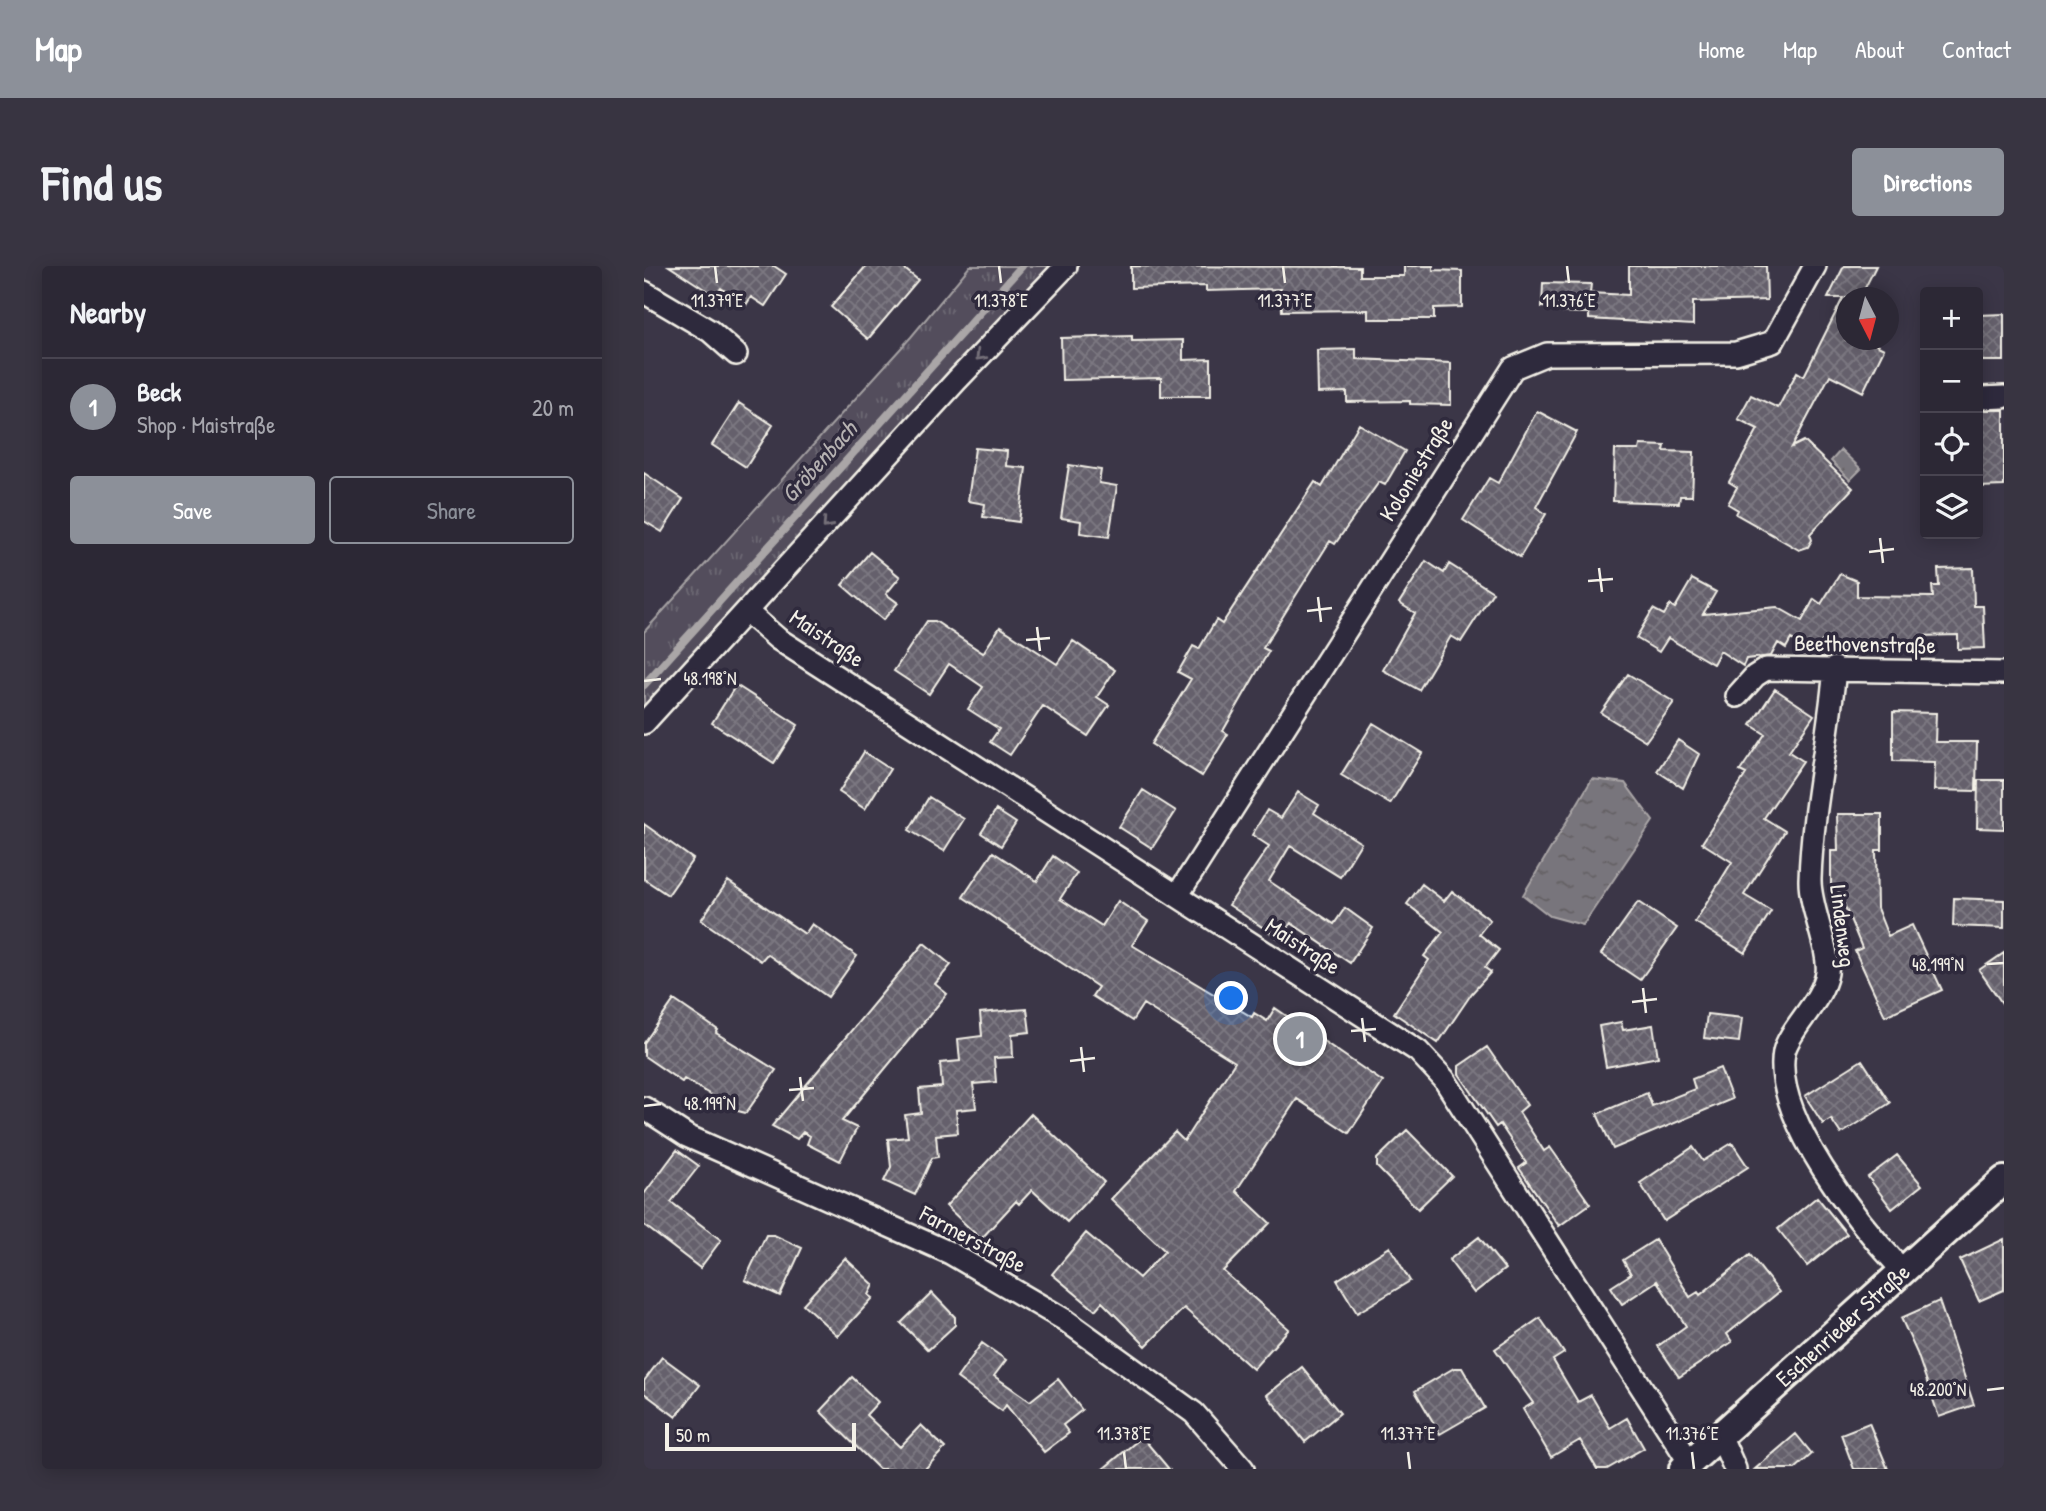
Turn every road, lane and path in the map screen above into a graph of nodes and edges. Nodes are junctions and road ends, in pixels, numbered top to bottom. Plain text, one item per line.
1 (1066, 266) edge
2 (1815, 266) edge
3 (644, 292) edge
4 (736, 354) dead end
5 (2004, 397) edge
6 (1983, 398) edge
7 (747, 612) junction
8 (1835, 668) junction
9 (2004, 673) edge
10 (1737, 696) dead end
11 (644, 723) edge
12 (1177, 896) junction
13 (644, 1108) edge
14 (2004, 1180) edge
15 (1902, 1270) junction
16 (1720, 1435) junction
17 (1687, 1466) edge
18 (1243, 1469) edge
19 (1735, 1469) edge

1 -> 7 street
2 - 12 street, Koloniestraße
3 - 4 street
5 - 6 street
7 - 11 street
7 - 12 street, Maistraße
8 - 9 street, Beethovenstraße
8 - 10 street, Beethovenstraße
8 - 15 street, Lindenweg
12 - 17 street, Maistraße
13 - 18 street, Farmerstraße
14 - 15 street, Eschenrieder Straße
15 - 16 street, Eschenrieder Straße
16 - 17 street, Eschenrieder Straße
16 - 19 street

